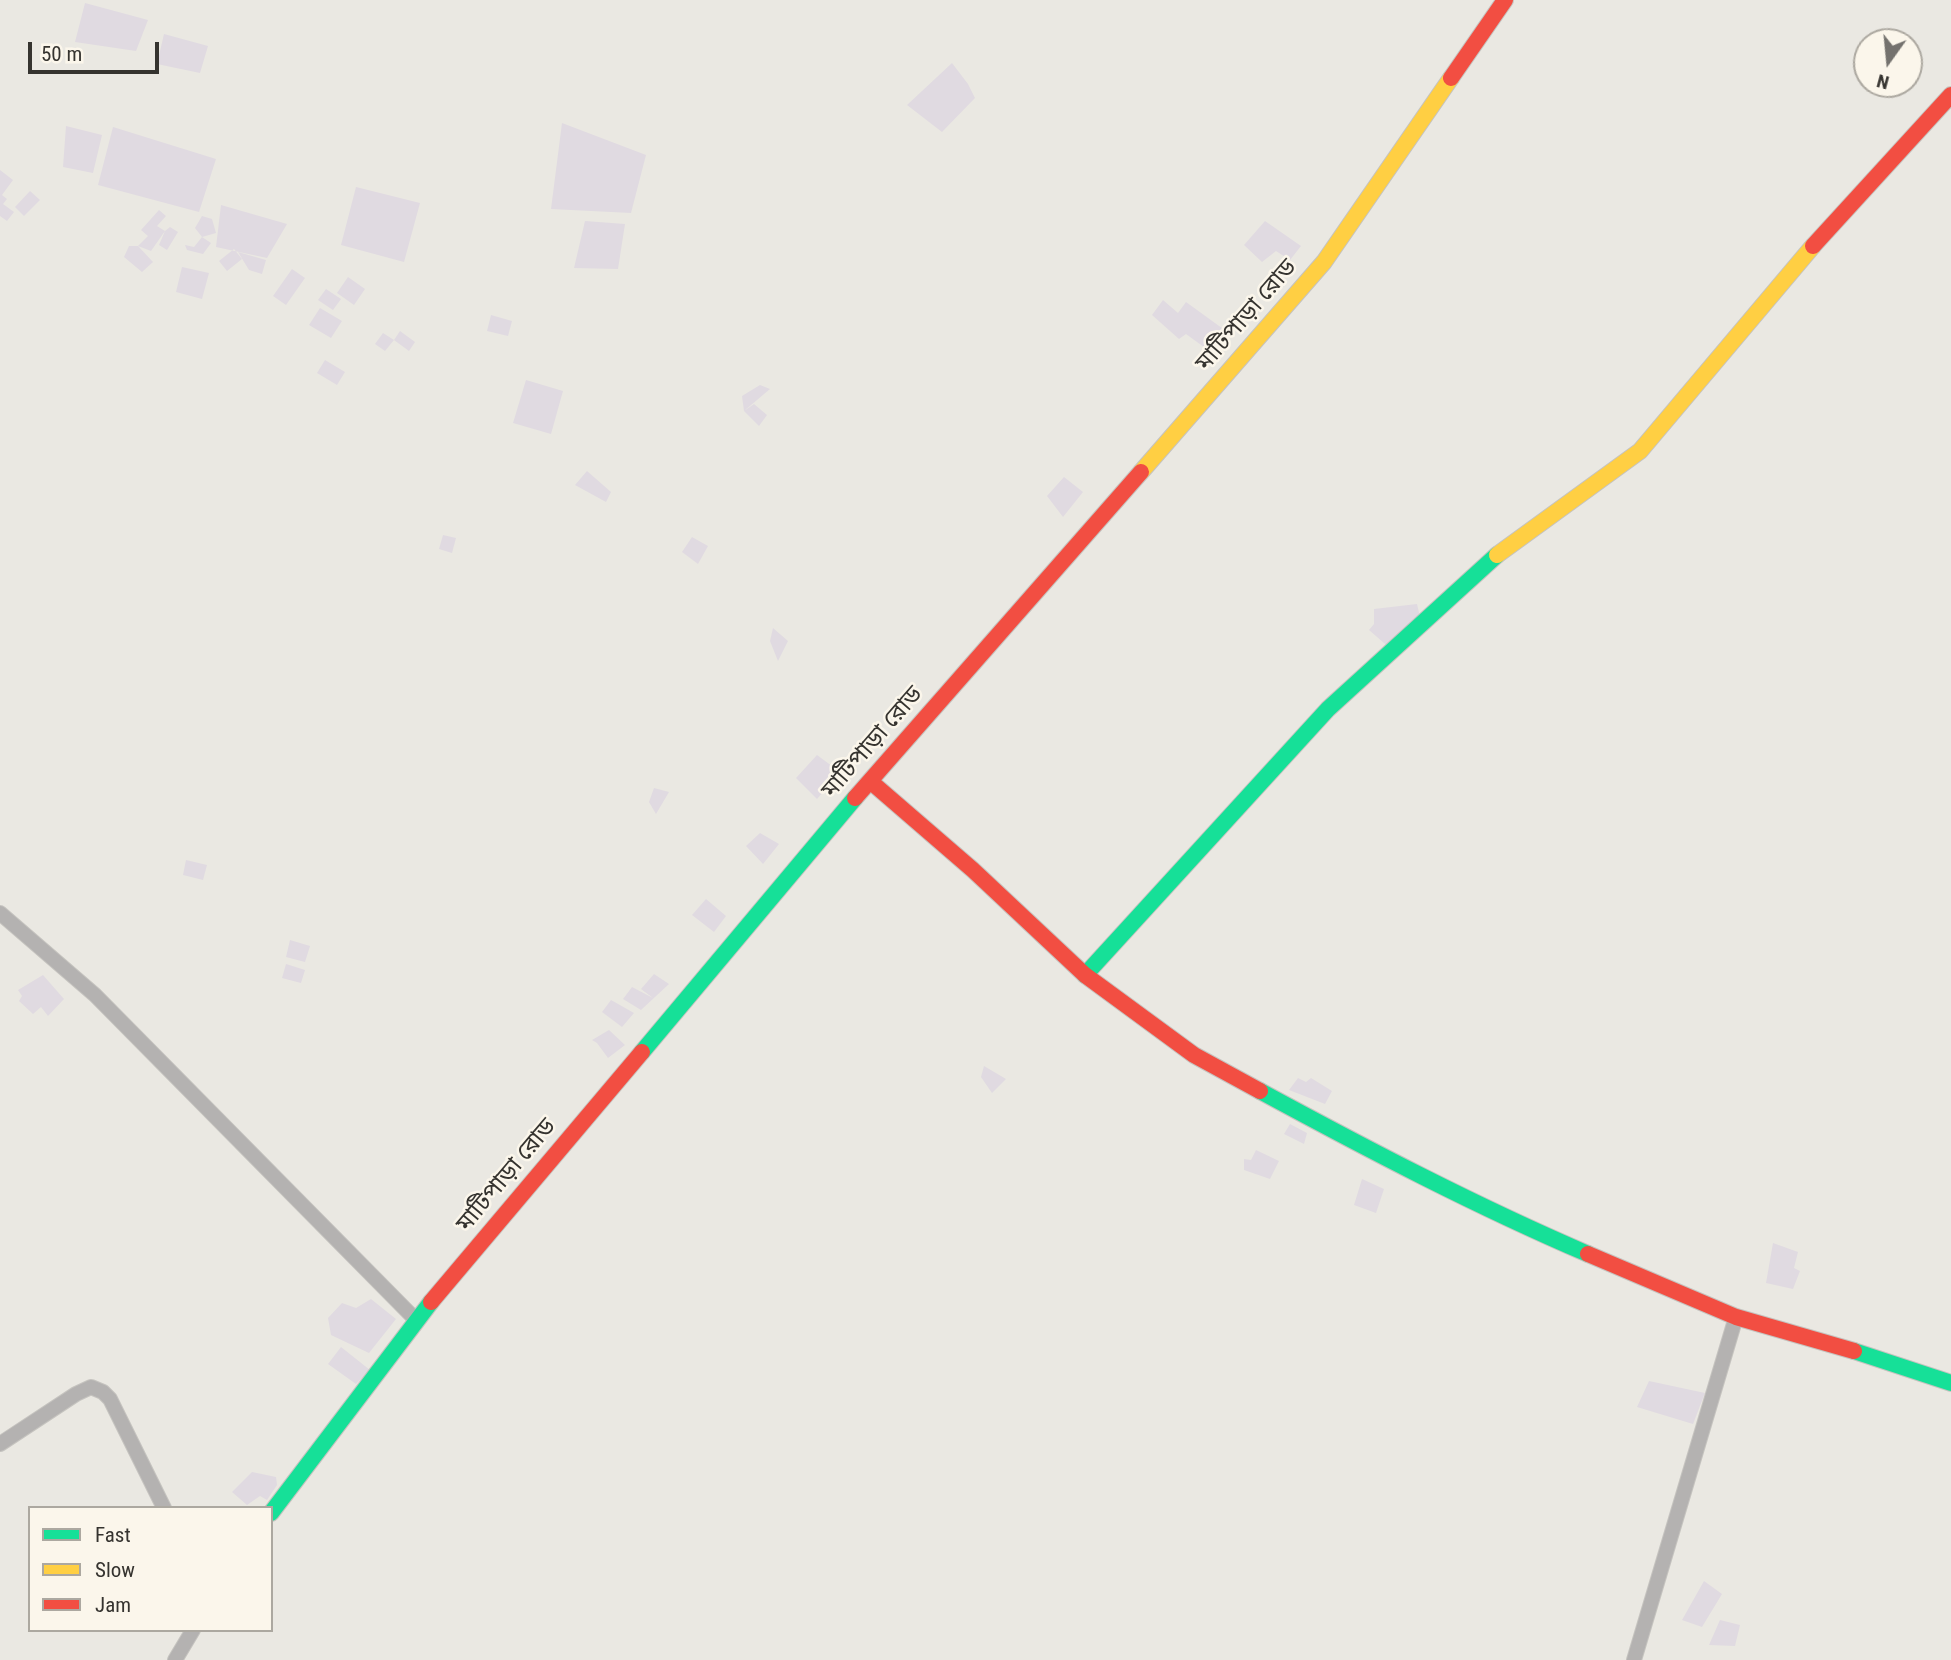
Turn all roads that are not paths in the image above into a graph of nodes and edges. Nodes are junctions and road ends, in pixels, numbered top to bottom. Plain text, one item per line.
1 (1505, 0) edge
2 (1951, 94) edge
3 (870, 780) junction
4 (0, 913) edge
5 (1085, 975) junction
6 (1736, 1317) junction
7 (416, 1320) junction
8 (1951, 1383) edge
9 (0, 1444) edge
10 (163, 1506) edge
11 (273, 1510) edge
12 (192, 1632) edge
13 (175, 1660) edge
14 (1634, 1660) edge

1 - 3 street, মাটিপাড়া রোড
2 - 5 street
3 - 5 street
3 - 7 street, মাটিপাড়া রোড
4 - 7 street
5 - 6 street
6 - 8 street
6 - 14 street
7 - 11 street, মাটিপাড়া রোড
9 - 10 street
12 - 13 street

